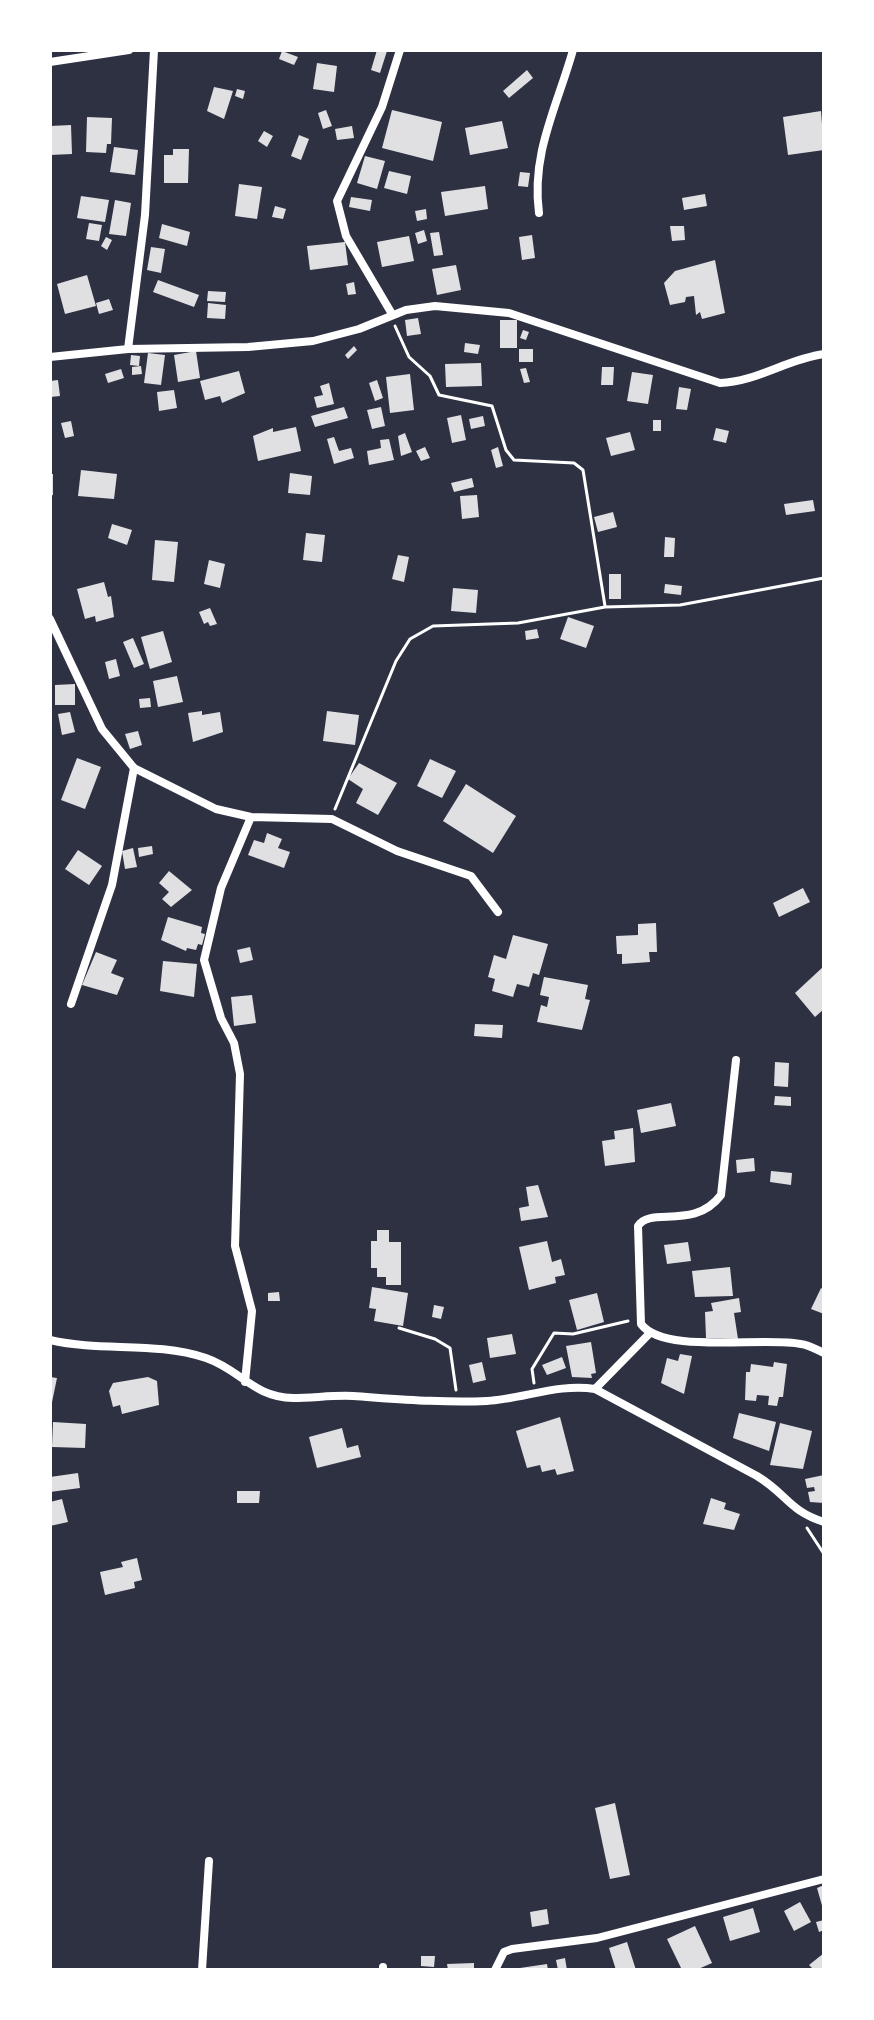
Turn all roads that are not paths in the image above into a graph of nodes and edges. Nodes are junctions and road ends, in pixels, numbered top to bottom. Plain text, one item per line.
1 (129, 50) edge
2 (154, 50) edge
3 (400, 50) edge
4 (573, 50) edge
5 (50, 62) edge
6 (539, 213) dead end
7 (392, 314) junction
8 (128, 349) junction
9 (824, 354) edge
10 (50, 357) edge
11 (50, 619) edge
12 (134, 768) junction
13 (251, 817) junction
14 (498, 912) dead end
15 (71, 1004) dead end
16 (736, 1060) dead end
17 (649, 1334) junction
18 (50, 1340) edge
19 (824, 1353) edge
20 (245, 1382) junction
21 (595, 1389) junction
22 (824, 1522) edge
23 (209, 1861) dead end
24 (824, 1879) edge
25 (202, 1970) edge
26 (495, 1970) edge

1 - 5 street
2 - 8 street
3 - 7 street
4 - 6 street
7 - 8 street
7 - 9 street
8 - 10 street
11 - 12 street
12 - 13 street
12 - 15 street
13 - 14 street
13 - 20 street
16 - 17 street
17 - 19 street
17 - 21 street
18 - 20 street
20 - 21 street
21 - 22 street
23 - 25 street
24 - 26 street

